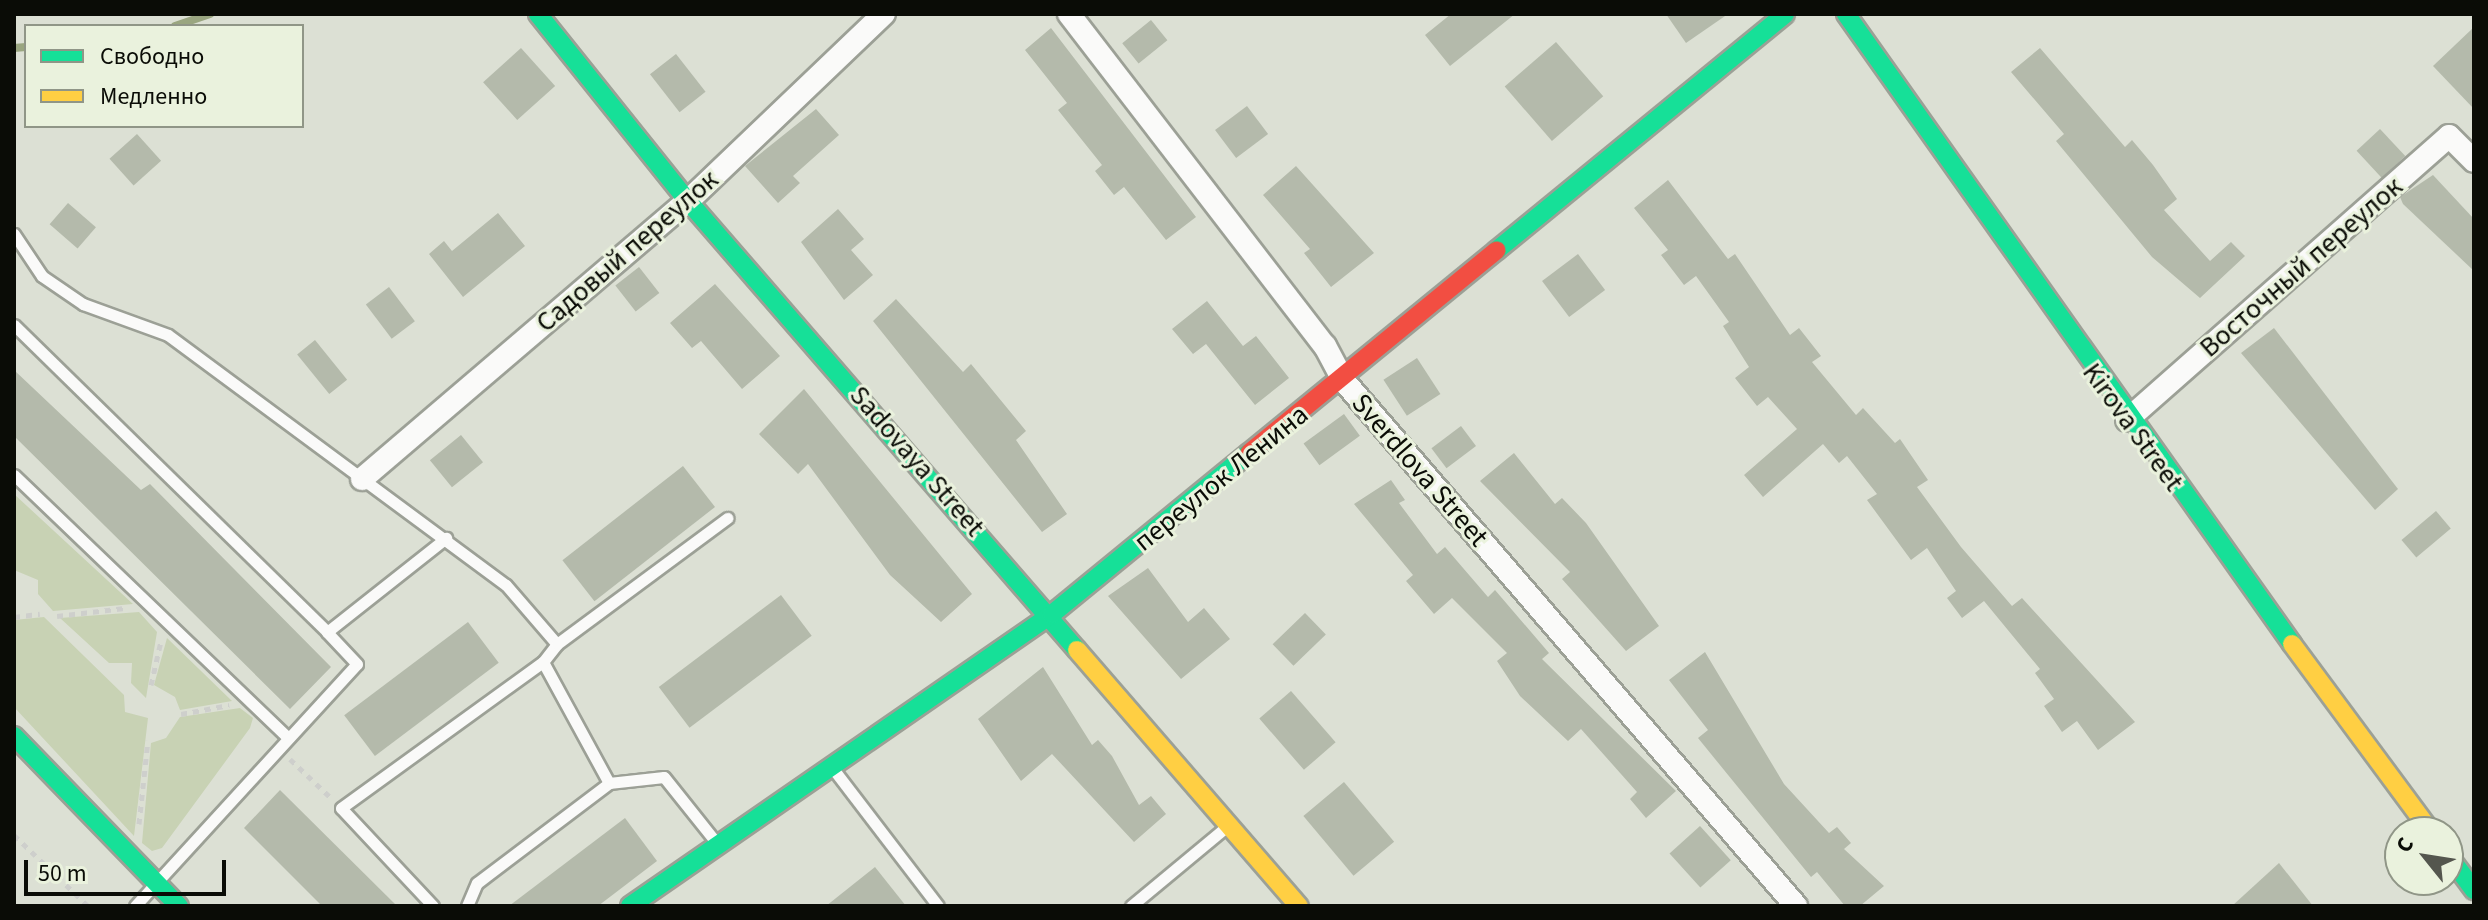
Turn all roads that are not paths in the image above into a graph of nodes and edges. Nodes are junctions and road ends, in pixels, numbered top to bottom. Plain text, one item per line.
1 (538, 14) edge
2 (884, 14) edge
3 (1069, 14) edge
4 (1785, 14) edge
5 (1846, 14) edge
6 (2474, 161) edge
7 (688, 201) junction
8 (14, 234) edge
9 (14, 325) edge
10 (1343, 380) junction
11 (2127, 420) junction
12 (14, 475) edge
13 (362, 479) junction
14 (727, 518) dead end
15 (446, 538) junction
16 (1052, 614) junction
17 (327, 632) junction
18 (557, 644) junction
19 (543, 662) junction
20 (14, 736) edge
21 (288, 738) junction
22 (830, 764) junction
23 (609, 783) junction
24 (2419, 816) edge
25 (1229, 824) junction
26 (715, 841) junction
27 (155, 882) junction
28 (135, 906) edge
29 (179, 906) edge
30 (433, 906) edge
31 (467, 906) edge
32 (630, 906) edge
33 (938, 906) edge
34 (1131, 906) edge
35 (1299, 906) edge
36 (1796, 906) edge

1 - 7 street, Sadovaya Street
2 - 7 street, Садовый переулок
3 - 10 street, Sverdlova Street
4 - 10 street, переулок Ленина
5 - 11 street, Kirova Street
6 - 11 street, Восточный переулок
7 - 13 street, Садовый переулок
7 - 16 street, Sadovaya Street
8 - 13 lane
9 - 17 lane
10 - 16 street, переулок Ленина
10 - 36 street, Sverdlova Street
11 - 24 street, Kirova Street
12 - 21 lane
13 - 15 lane
14 - 18 lane
15 - 17 lane
15 - 18 lane
16 - 22 street, переулок Ленина
16 - 25 street, Sadovaya Street
17 - 21 lane
18 - 19 lane
19 - 23 lane
19 - 30 lane
20 - 27 street
21 - 27 lane
22 - 26 street, переулок Ленина
22 - 33 lane
23 - 26 lane
23 - 31 lane
25 - 34 lane
25 - 35 street, Sadovaya Street
26 - 32 street, переулок Ленина
27 - 28 lane
27 - 29 street

